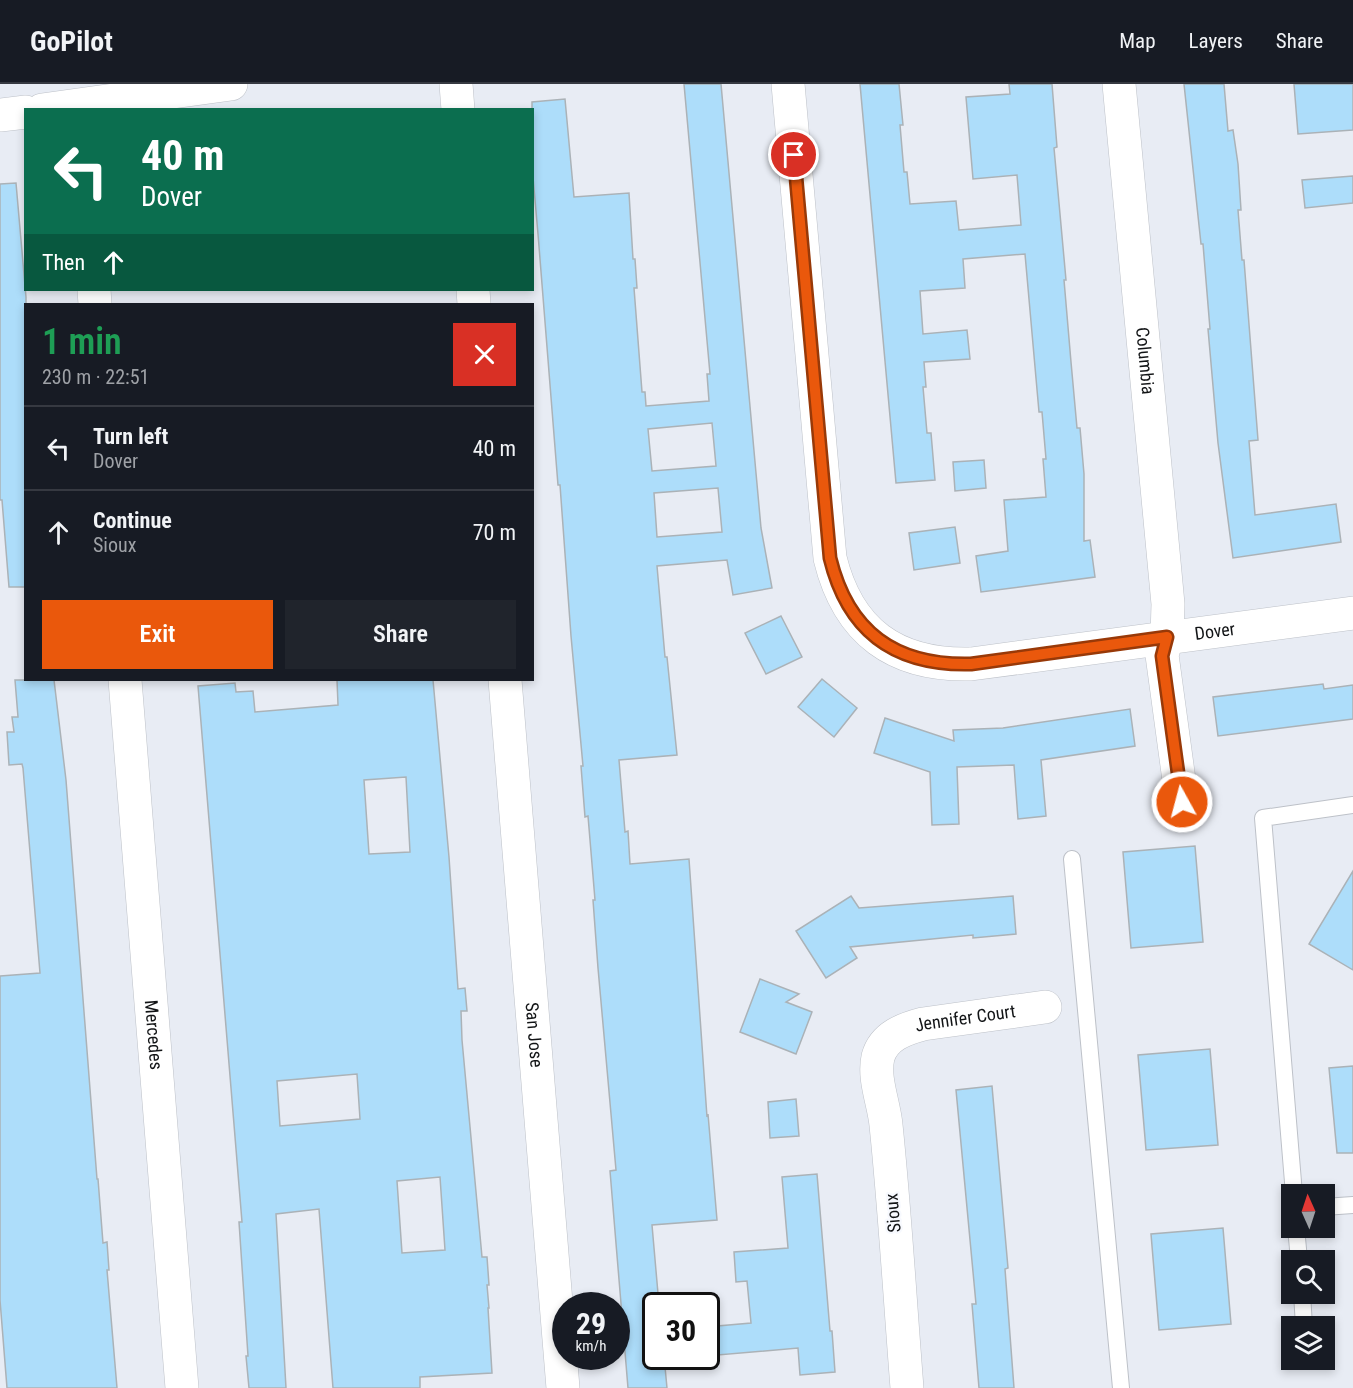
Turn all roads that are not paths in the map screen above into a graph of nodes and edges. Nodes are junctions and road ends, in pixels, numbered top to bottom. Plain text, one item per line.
1 (231, 84) edge
2 (456, 84) edge
3 (788, 84) edge
4 (1119, 84) edge
5 (79, 107) edge
6 (458, 108) edge
7 (24, 112) edge
8 (0, 115) edge
9 (1353, 613) edge
10 (1167, 637) junction
11 (125, 681) edge
12 (505, 681) edge
13 (1182, 802) dead end
14 (1353, 805) edge
15 (1071, 859) dead end
16 (1045, 1007) dead end
17 (887, 1040) joint
18 (1293, 1184) edge
19 (1353, 1205) edge
20 (1335, 1206) edge
21 (182, 1388) edge
22 (563, 1388) edge
23 (907, 1388) edge
24 (1121, 1388) edge

1 - 5 street
2 - 6 street
3 - 10 street, Dover
4 - 10 street, Columbia
7 - 8 street
9 - 10 street, Dover
10 - 13 street, Columbia
11 - 21 street, Mercedes
12 - 22 street, San Jose
14 - 18 lane
15 - 24 lane
16 - 17 street, Jennifer Court
17 - 23 street, Sioux
19 - 20 lane

